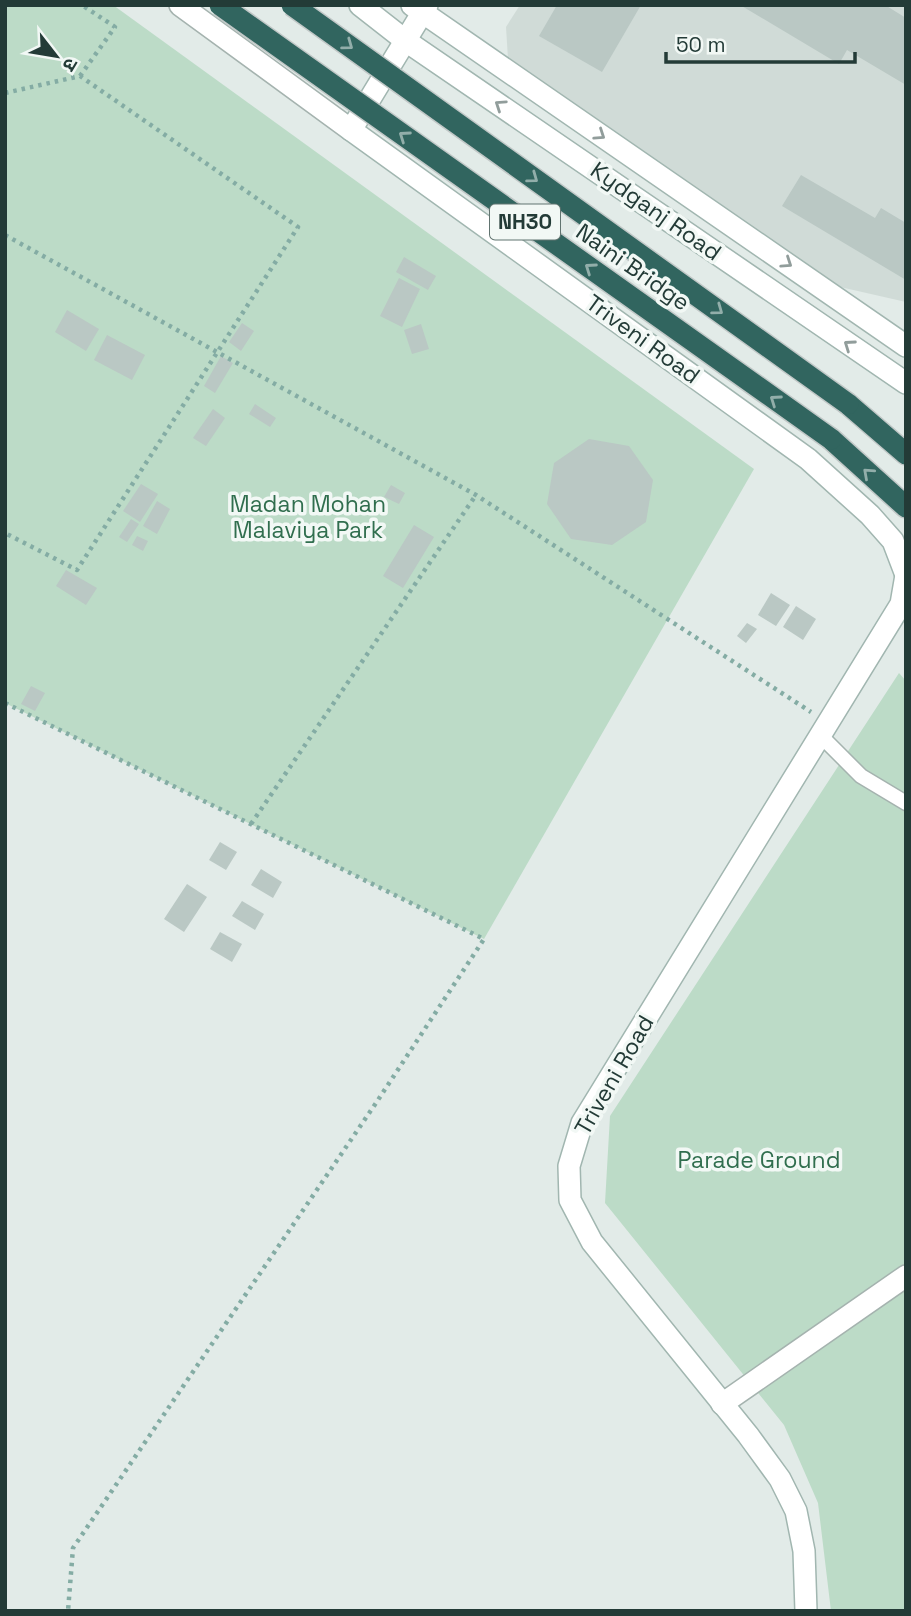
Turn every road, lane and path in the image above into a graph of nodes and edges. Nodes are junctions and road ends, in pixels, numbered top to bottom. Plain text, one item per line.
1 (82, 5) edge
2 (180, 5) edge
3 (220, 5) edge
4 (292, 5) edge
5 (360, 5) edge
6 (421, 8) edge
7 (406, 41) junction
8 (80, 76) junction
9 (5, 93) edge
10 (351, 130) junction
11 (5, 235) edge
12 (906, 346) edge
13 (218, 352) junction
14 (906, 383) edge
15 (906, 454) edge
16 (476, 495) junction
17 (906, 507) edge
18 (5, 533) edge
19 (906, 575) edge
20 (5, 702) edge
21 (824, 729) junction
22 (906, 803) edge
23 (251, 824) junction
24 (906, 1276) edge
25 (722, 1404) junction
26 (68, 1611) edge
27 (806, 1611) edge

1 - 8 path
2 - 10 main road, Triveni Road
17 -> 3 highway, Naini Bridge / NH30, bridge
4 -> 15 highway, Naini Bridge / NH30, bridge
5 - 7 main road
6 - 7 main road, Kydganj Road
6 -> 12 main road, Kydganj Road
7 - 10 main road, Kydganj Road
14 -> 7 main road, Kydganj Road
8 - 9 path
8 - 13 path
10 - 19 main road, Triveni Road
11 - 13 path
13 - 16 path
13 - 18 path
16 - 21 path
16 - 23 path
19 - 21 main road, Triveni Road
20 - 23 path
21 - 22 lane
21 - 25 main road, Triveni Road
23 - 26 path
24 - 25 main road
25 - 27 main road, Triveni Road

